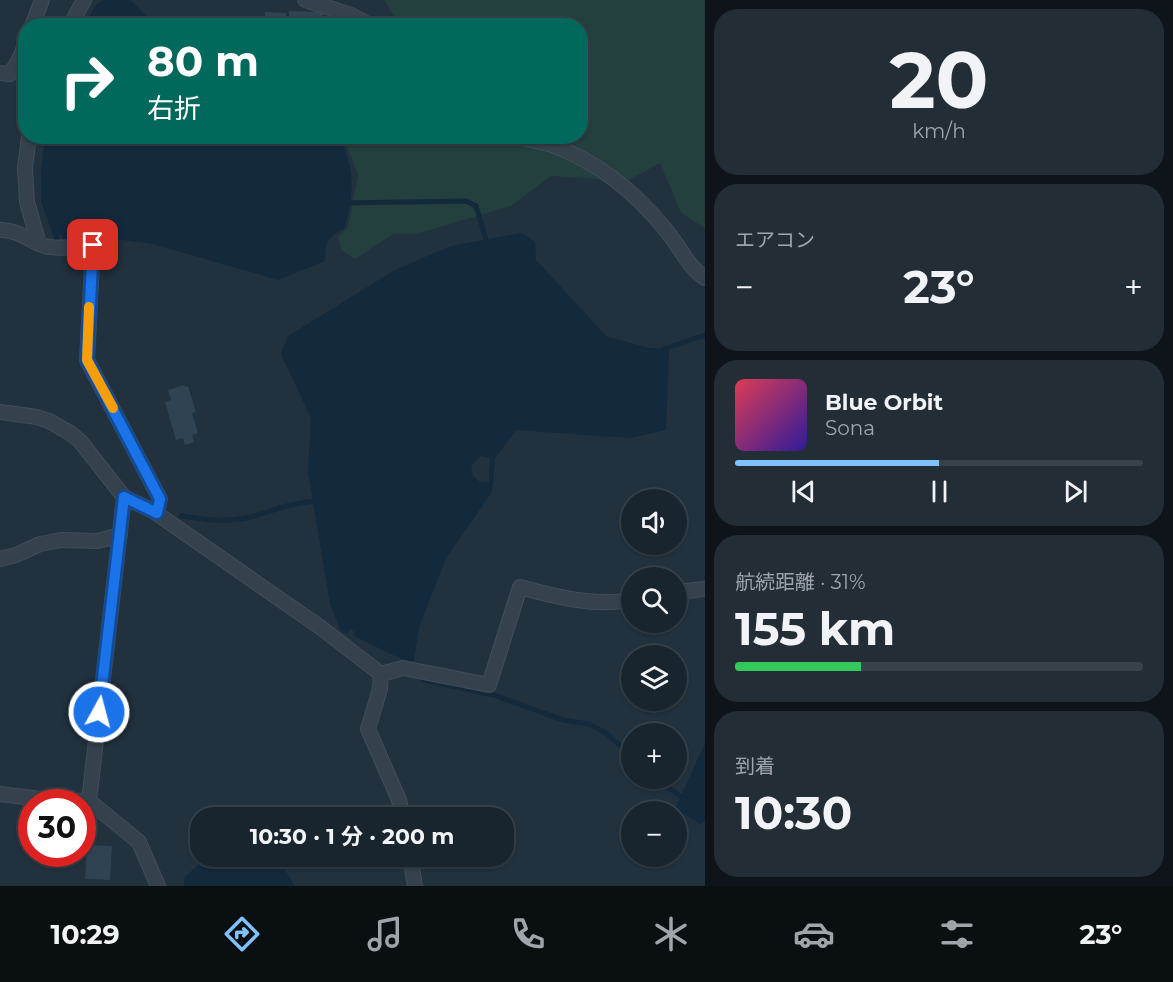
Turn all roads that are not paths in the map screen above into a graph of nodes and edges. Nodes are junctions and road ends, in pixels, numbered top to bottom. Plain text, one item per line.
1 (42, 0) edge
2 (84, 0) edge
3 (305, 0) edge
4 (35, 18) edge
5 (74, 18) edge
6 (357, 18) edge
7 (18, 62) edge
8 (0, 73) edge
9 (28, 144) edge
10 (547, 144) edge
11 (0, 230) edge
12 (39, 244) junction
13 (705, 278) edge
14 (0, 412) edge
15 (124, 497) junction
16 (157, 513) junction
17 (120, 535) junction
18 (0, 559) edge
19 (705, 589) edge
20 (687, 591) edge
21 (621, 600) edge
22 (381, 674) junction
23 (90, 789) edge
24 (0, 794) edge
25 (18, 796) edge
26 (96, 807) edge
27 (401, 807) edge
28 (412, 867) edge
29 (158, 886) edge
30 (415, 886) edge

1 - 4 street
2 - 5 street
3 - 6 street
7 - 8 street
9 - 12 street
10 - 13 street
11 - 12 street
12 - 16 street
14 - 15 street
15 - 16 street
15 - 17 street
16 - 22 street
17 - 18 street
17 - 23 street
19 - 20 street
21 - 22 street
22 - 27 street
24 - 25 street
26 - 29 street
28 - 30 street

